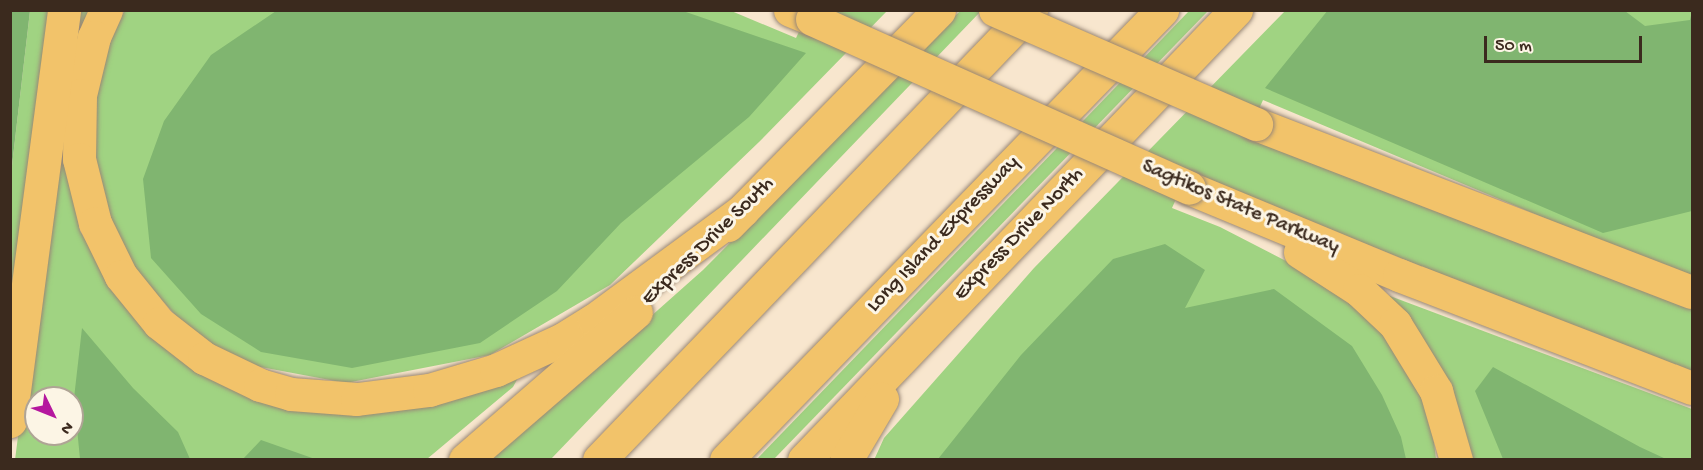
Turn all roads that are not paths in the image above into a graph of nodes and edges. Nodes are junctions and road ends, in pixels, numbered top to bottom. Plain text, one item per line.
1 (64, 10) edge
2 (106, 10) edge
3 (939, 10) edge
4 (994, 10) edge
5 (1031, 10) edge
6 (1162, 10) edge
7 (1236, 10) edge
8 (799, 13) edge
9 (1189, 188) junction
10 (742, 211) junction
11 (1692, 292) edge
12 (932, 326) junction
13 (19, 354) junction
14 (1692, 388) edge
15 (10, 389) edge
16 (10, 421) edge
17 (465, 459) edge
18 (599, 459) edge
19 (726, 459) edge
20 (804, 459) edge
21 (846, 459) edge
22 (1456, 459) edge

1 - 13 highway
2 - 10 highway
3 - 10 highway, Express Drive South
4 - 11 highway, bridge
5 - 18 highway
6 - 19 highway, Long Island Expressway
7 - 12 highway, Express Drive North
8 - 9 highway, Sagtikos State Parkway, bridge
9 - 14 highway, Sagtikos State Parkway
9 - 22 highway
10 - 17 highway, Express Drive South
12 - 20 highway, Express Drive North
12 - 21 highway
13 - 15 highway
13 - 16 highway

